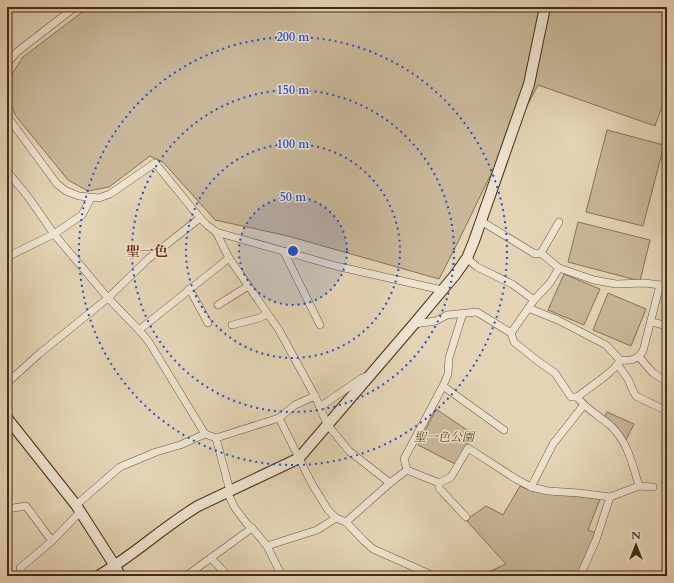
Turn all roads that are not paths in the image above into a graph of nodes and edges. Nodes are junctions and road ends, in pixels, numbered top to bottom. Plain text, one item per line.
1 (76, 7) edge
2 (545, 7) edge
3 (7, 65) edge
4 (7, 116) edge
5 (7, 171) edge
6 (90, 198) junction
7 (200, 218) junction
8 (481, 221) junction
9 (559, 222) dead end
10 (216, 232) junction
11 (54, 234) junction
12 (284, 252) junction
13 (541, 253) junction
14 (7, 257) edge
15 (229, 258) junction
16 (467, 258) junction
17 (559, 268) junction
18 (664, 285) edge
19 (248, 286) junction
20 (189, 289) junction
21 (442, 290) junction
22 (108, 298) junction
23 (534, 300) junction
24 (218, 305) dead end
25 (528, 308) junction
26 (463, 313) junction
27 (267, 314) junction
28 (651, 322) junction
29 (208, 323) dead end
30 (414, 324) junction
31 (232, 325) dead end
32 (320, 325) dead end
33 (667, 327) edge
34 (139, 330) junction
35 (511, 332) junction
36 (639, 357) junction
37 (619, 362) junction
38 (369, 376) junction
39 (667, 382) edge
40 (7, 383) edge
41 (443, 386) junction
42 (315, 396) junction
43 (577, 397) junction
44 (584, 406) junction
45 (320, 407) junction
46 (667, 411) edge
47 (7, 418) edge
48 (279, 418) junction
49 (327, 424) junction
50 (504, 430) dead end
51 (205, 434) junction
52 (216, 438) junction
53 (299, 458) junction
54 (407, 470) junction
55 (390, 483) junction
56 (439, 483) junction
57 (639, 486) junction
58 (531, 487) junction
59 (654, 487) dead end
60 (229, 491) junction
61 (610, 497) junction
62 (79, 508) junction
63 (7, 509) edge
64 (466, 517) dead end
65 (336, 518) junction
66 (346, 522) junction
67 (252, 528) junction
68 (52, 541) junction
69 (267, 546) junction
70 (211, 558) junction
71 (115, 566) junction
72 (24, 576) edge
73 (98, 576) edge
74 (120, 576) edge
75 (186, 576) edge
76 (228, 576) edge
77 (282, 576) edge
78 (434, 576) edge
79 (580, 576) edge

1 - 3 street
2 - 8 street
4 - 6 street
5 - 11 street
6 - 7 street
6 - 11 street
7 - 10 street
7 - 22 street
8 - 13 street
8 - 16 street
9 - 13 street
10 - 12 street
10 - 15 street
11 - 14 street
11 - 22 street
12 - 21 street
12 - 32 street
13 - 17 street
15 - 19 street
15 - 20 street
16 - 21 street
16 - 23 street
17 - 18 street
17 - 23 street
18 - 28 street
19 - 24 street
19 - 27 street
20 - 29 street
20 - 34 street
21 - 30 street
22 - 34 street
22 - 40 street
23 - 25 street
25 - 35 street
25 - 37 street
26 - 30 street
26 - 35 street
26 - 41 street
27 - 31 street
27 - 42 street
28 - 33 street
28 - 36 street
30 - 38 street
34 - 51 street
35 - 43 street
36 - 37 street
36 - 39 street
37 - 43 street
37 - 46 street
38 - 45 street
38 - 49 street
41 - 50 street
41 - 54 street
42 - 45 street
42 - 48 street
43 - 44 street
44 - 57 street
44 - 58 street
45 - 49 street
47 - 62 street
48 - 52 street
48 - 53 street
49 - 53 street
49 - 55 street
51 - 52 street
51 - 62 street
52 - 60 street
53 - 60 street
53 - 65 street
54 - 55 street
54 - 56 street
55 - 66 street
56 - 58 street
56 - 64 street
57 - 59 street
57 - 61 street
58 - 61 street
60 - 67 street
60 - 71 street
61 - 79 street
62 - 68 street
62 - 71 street
63 - 68 street
65 - 66 street
65 - 69 street
66 - 78 street
67 - 69 street
67 - 70 street
68 - 72 street
69 - 77 street
70 - 75 street
70 - 76 street
71 - 73 street
71 - 74 street

